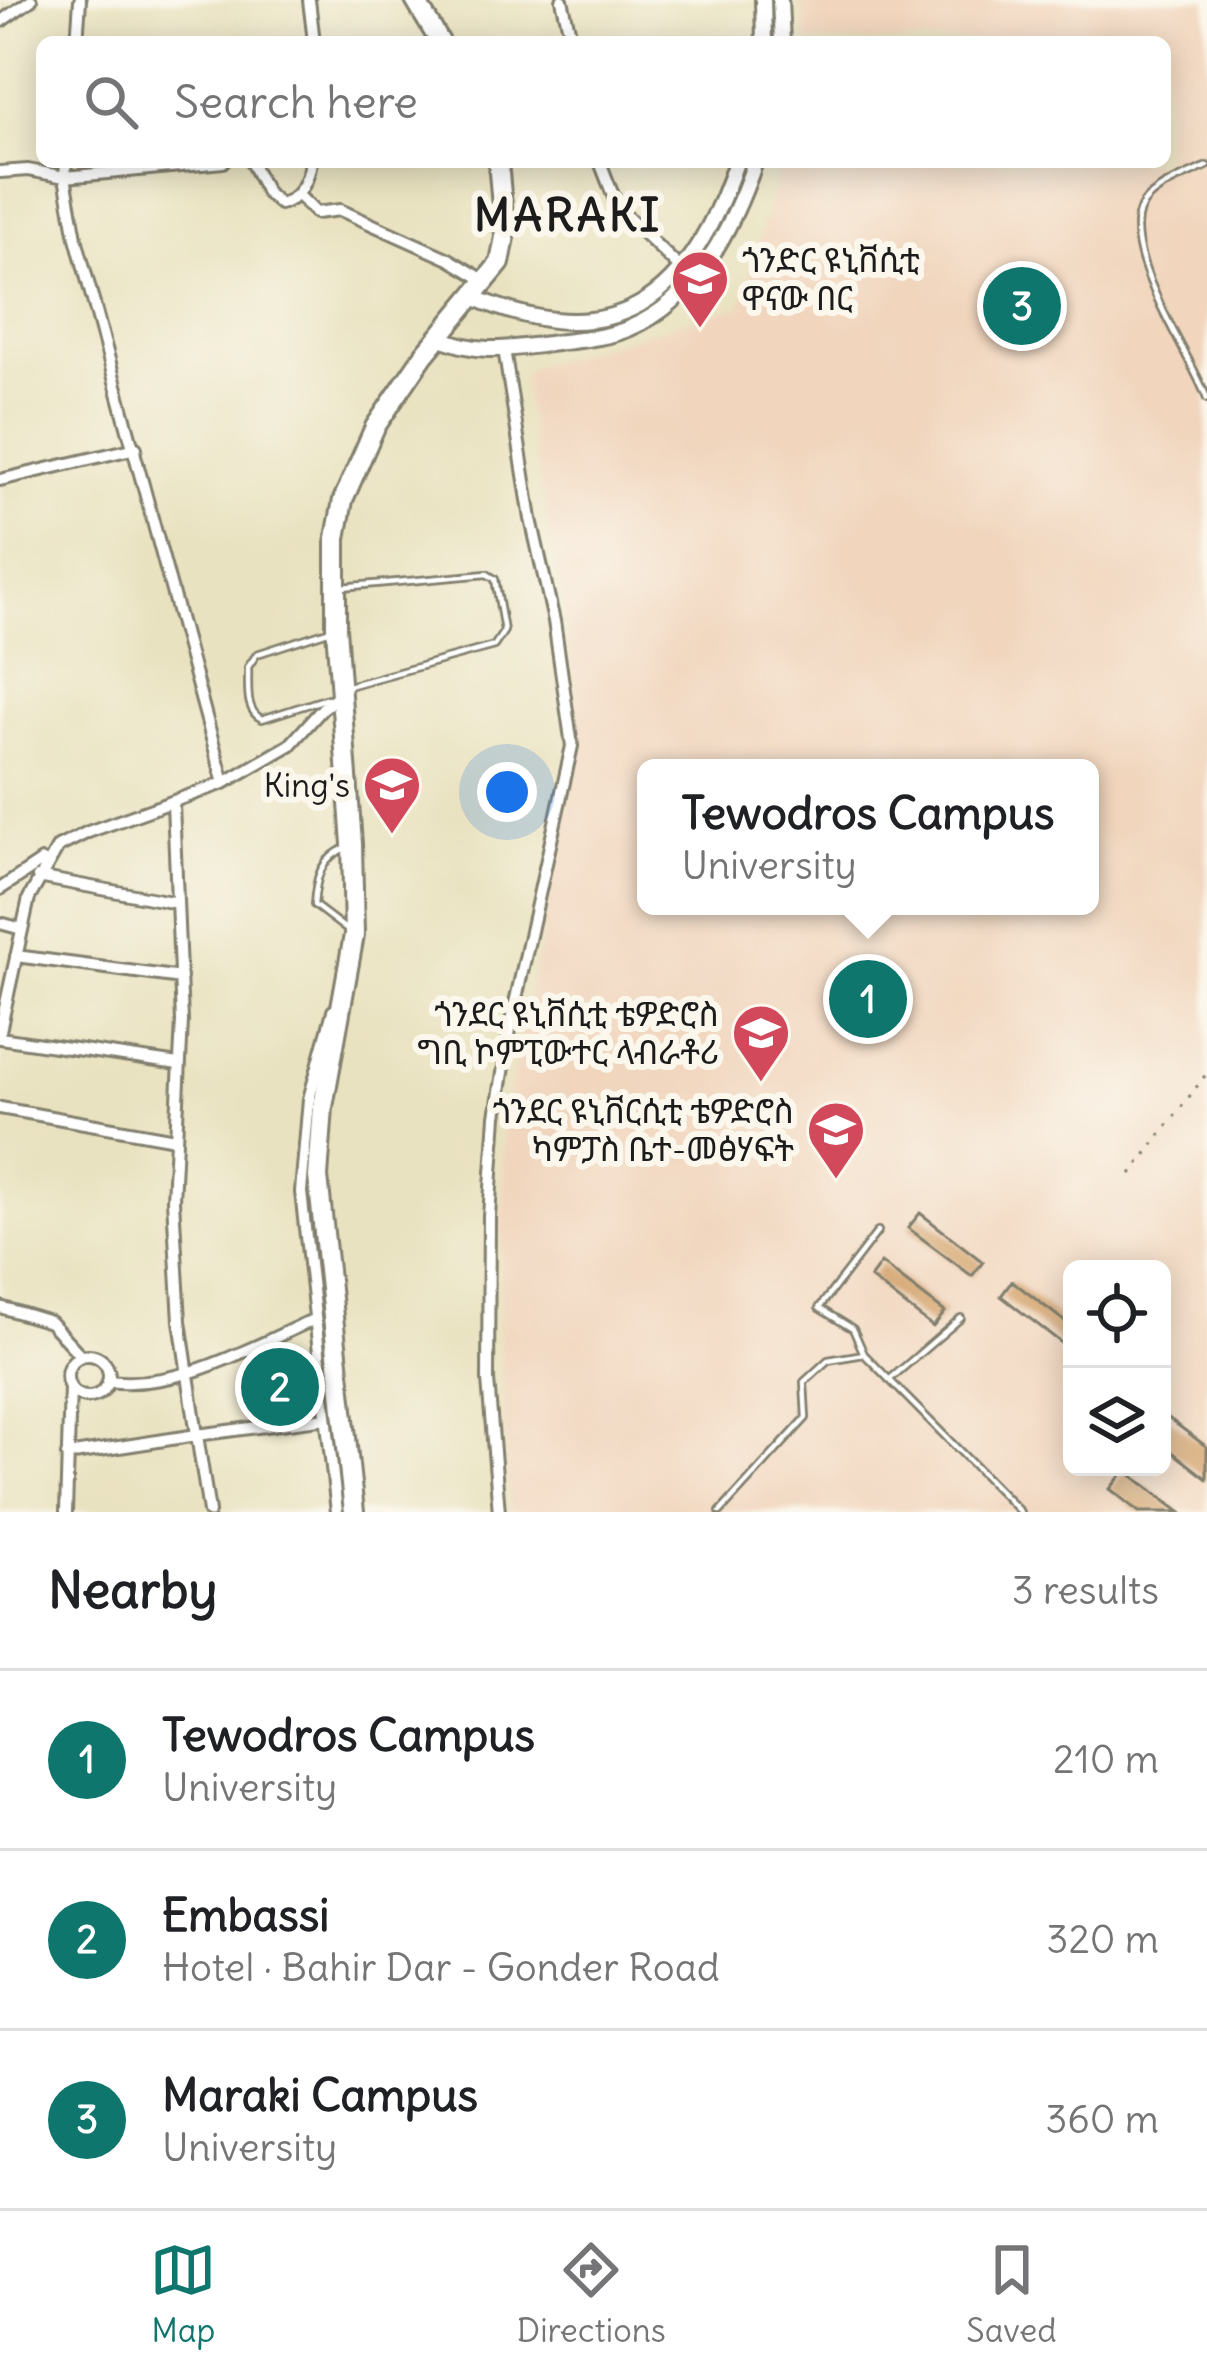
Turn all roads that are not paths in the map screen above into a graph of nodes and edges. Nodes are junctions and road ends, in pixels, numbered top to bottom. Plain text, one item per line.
1 (31, 0) edge
2 (80, 0) edge
3 (310, 0) edge
4 (415, 0) edge
5 (562, 0) edge
6 (763, 0) edge
7 (780, 0) edge
8 (0, 22) edge
9 (77, 36) edge
10 (313, 36) edge
11 (436, 36) edge
12 (571, 36) edge
13 (764, 36) edge
14 (782, 36) edge
15 (1207, 166) edge
16 (66, 168) edge
17 (160, 168) edge
18 (254, 168) edge
19 (309, 168) edge
20 (499, 168) edge
21 (602, 168) edge
22 (734, 168) edge
23 (753, 168) edge
24 (0, 172) edge
25 (65, 177) junction
26 (725, 191) junction
27 (298, 195) junction
28 (742, 198) junction
29 (680, 268) junction
30 (488, 282) junction
31 (473, 298) junction
32 (625, 322) junction
33 (440, 337) junction
34 (504, 349) junction
35 (1207, 399) edge
36 (136, 448) junction
37 (0, 480) edge
38 (335, 587) junction
39 (337, 628) junction
40 (342, 690) junction
41 (224, 783) junction
42 (173, 804) junction
43 (352, 844) junction
44 (50, 856) junction
45 (38, 877) junction
46 (0, 889) edge
47 (177, 903) junction
48 (0, 923) edge
49 (22, 929) junction
50 (354, 935) junction
51 (16, 956) junction
52 (181, 978) junction
53 (348, 985) junction
54 (0, 1034) edge
55 (178, 1064) junction
56 (0, 1108) edge
57 (175, 1139) junction
58 (878, 1231) dead end
59 (0, 1307) edge
60 (961, 1318) dead end
61 (315, 1319) junction
62 (865, 1354) junction
63 (80, 1356) junction
64 (186, 1374) junction
65 (889, 1380) junction
66 (108, 1381) junction
67 (70, 1387) junction
68 (326, 1418) junction
69 (197, 1436) junction
70 (67, 1456) junction
71 (66, 1512) edge
72 (209, 1512) edge
73 (337, 1512) edge
74 (354, 1512) edge
75 (499, 1512) edge
76 (720, 1512) edge
77 (1020, 1512) edge

1 - 8 street
2 - 9 street
3 - 10 street
4 - 11 highway
5 - 12 street
6 - 13 street
7 - 14 street
15 - 35 lane
16 - 25 street
17 - 25 street
18 - 27 street
19 - 27 street
20 - 30 highway
21 - 29 street
22 - 26 street
23 - 28 street
24 - 25 street
25 - 36 street
26 - 28 street
26 - 29 street
27 - 30 street
28 - 32 street
29 - 32 street
30 - 31 highway
31 - 32 street
31 - 33 highway
32 - 34 street
33 - 34 street
33 - 38 highway
34 - 75 street
36 - 37 street
36 - 41 street
38 - 39 highway
38 - 40 lane
39 - 40 highway
39 - 40 lane
40 - 41 street
40 - 43 highway
41 - 42 street
42 - 44 street
42 - 47 street
43 - 50 highway
43 - 50 lane
44 - 45 street
44 - 46 street
45 - 47 street
45 - 49 street
47 - 52 street
48 - 49 street
49 - 51 street
50 - 53 highway
51 - 52 street
51 - 54 street
52 - 55 street
53 - 61 street
53 - 74 highway
54 - 55 street
55 - 57 street
56 - 57 street
57 - 64 street
58 - 62 lane
59 - 63 street
60 - 65 lane
61 - 64 street
61 - 68 street
62 - 65 lane
62 - 76 lane
63 - 66 street
63 - 67 street
64 - 66 street
64 - 69 street
65 - 77 lane
66 - 67 street
67 - 70 street
68 - 69 street
68 - 73 street
69 - 70 street
69 - 72 street
70 - 71 street

